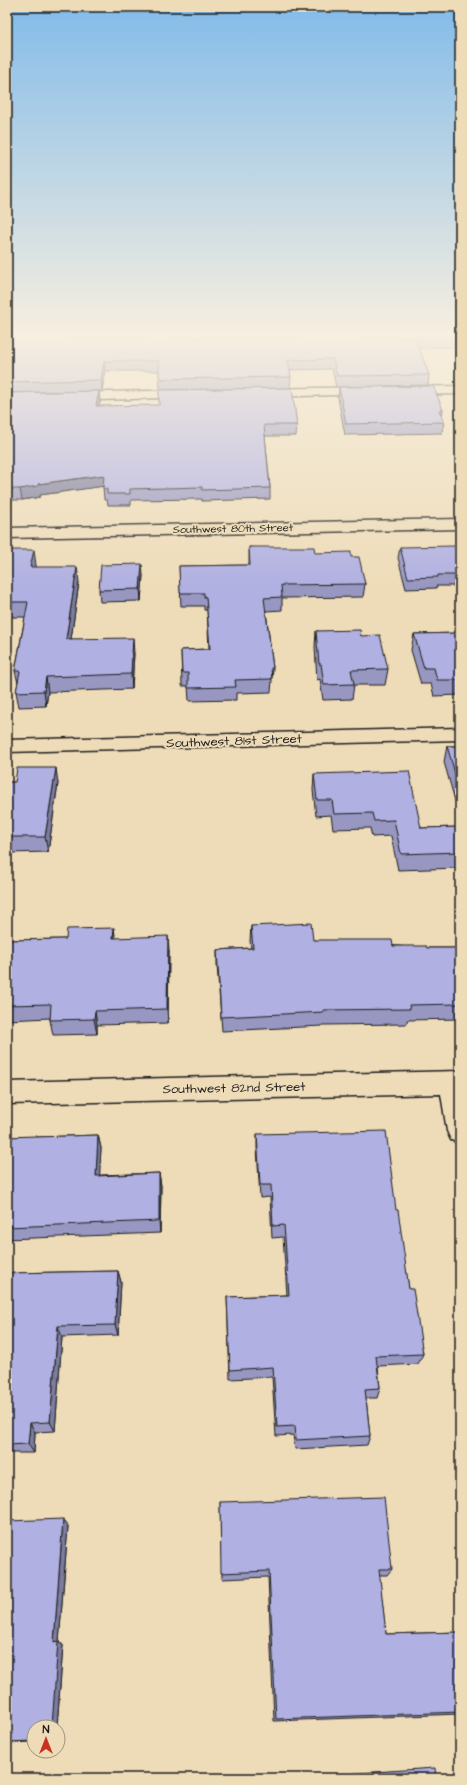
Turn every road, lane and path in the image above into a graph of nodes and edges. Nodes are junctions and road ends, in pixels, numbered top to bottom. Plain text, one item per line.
1 (460, 524) edge
2 (7, 533) edge
3 (460, 734) edge
4 (7, 746) edge
5 (456, 1082) edge
6 (7, 1093) edge
7 (460, 1131) edge

1 - 2 street, Southwest 80th Street
3 - 4 street, Southwest 81st Street
5 - 6 street, Southwest 82nd Street
5 - 7 street

